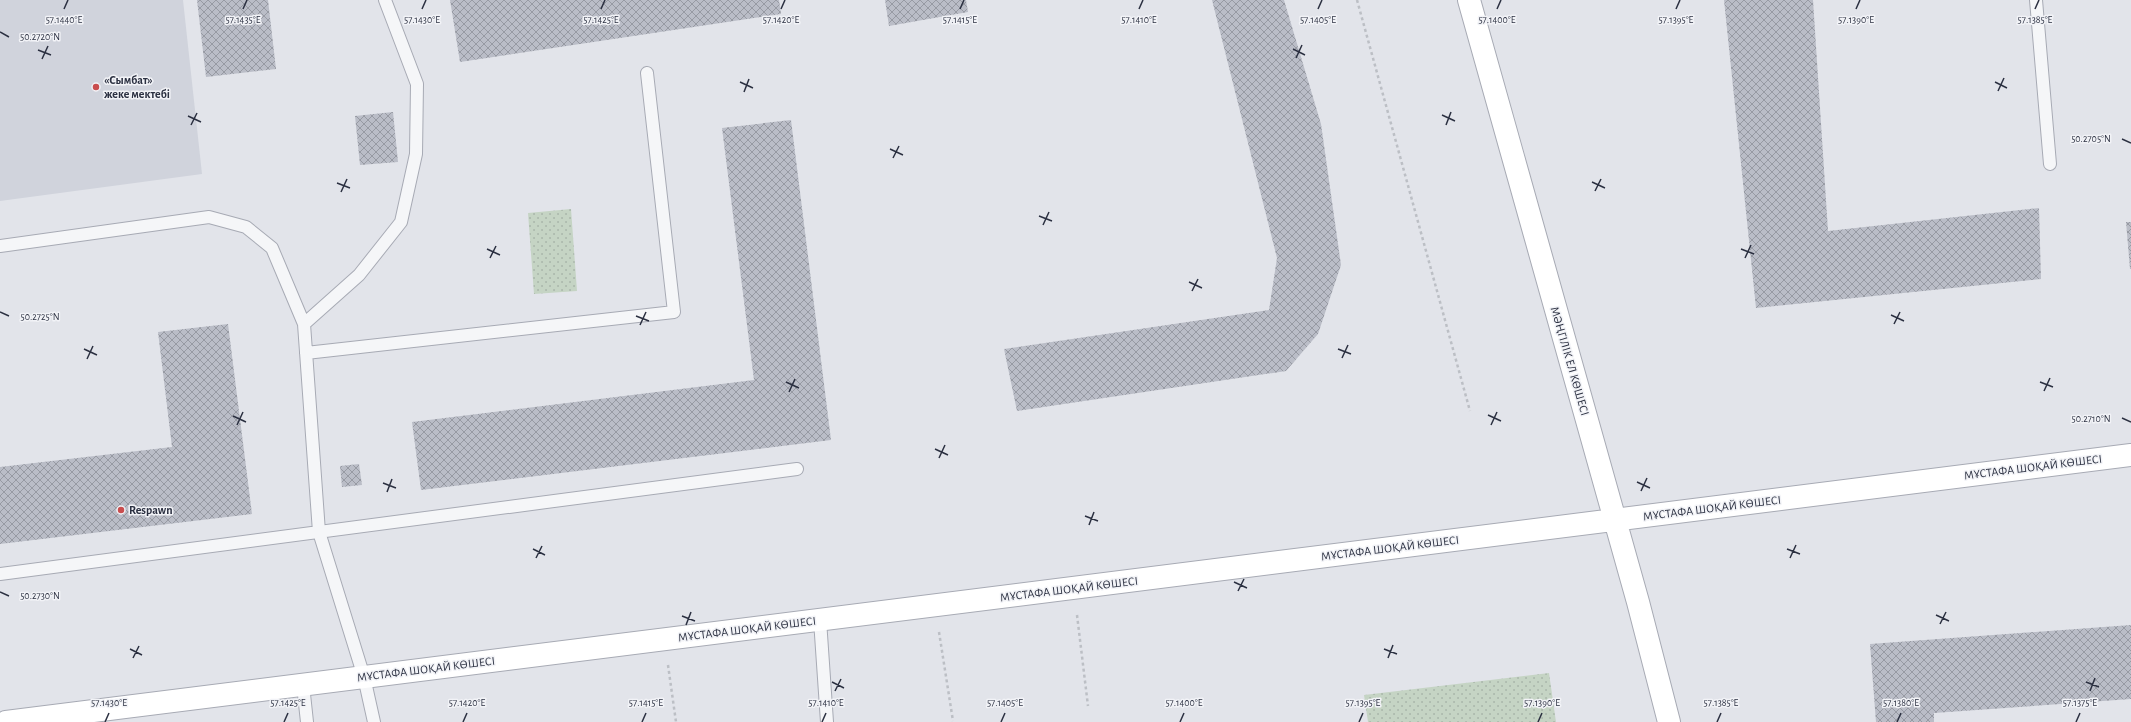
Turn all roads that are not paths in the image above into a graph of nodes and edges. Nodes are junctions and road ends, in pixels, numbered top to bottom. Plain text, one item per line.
1 (385, 0) edge
2 (1470, 0) edge
3 (2036, 0) edge
4 (647, 73) dead end
5 (2050, 164) dead end
6 (0, 246) edge
7 (304, 324) junction
8 (306, 353) junction
9 (2131, 455) edge
10 (798, 469) dead end
11 (1614, 520) junction
12 (319, 532) junction
13 (0, 574) edge
14 (820, 620) junction
15 (364, 677) junction
16 (303, 685) junction
17 (6, 722) edge
18 (307, 722) edge
19 (374, 722) edge
20 (827, 722) edge
21 (1669, 722) edge

1 - 7 lane
2 - 11 street, МӘҢГІЛІК ЕЛ КӨШЕСІ
3 - 5 lane
4 - 8 lane
6 - 7 lane
7 - 8 lane
8 - 12 lane
9 - 11 street, МҰСТАФА ШОҚАЙ КӨШЕСІ
10 - 12 lane
11 - 14 street, МҰСТАФА ШОҚАЙ КӨШЕСІ
11 - 21 street, МӘҢГІЛІК ЕЛ КӨШЕСІ
12 - 13 lane
12 - 15 lane
14 - 15 street, МҰСТАФА ШОҚАЙ КӨШЕСІ
14 - 20 lane
15 - 16 street, МҰСТАФА ШОҚАЙ КӨШЕСІ
15 - 19 lane
16 - 17 street, МҰСТАФА ШОҚАЙ КӨШЕСІ
16 - 18 lane

